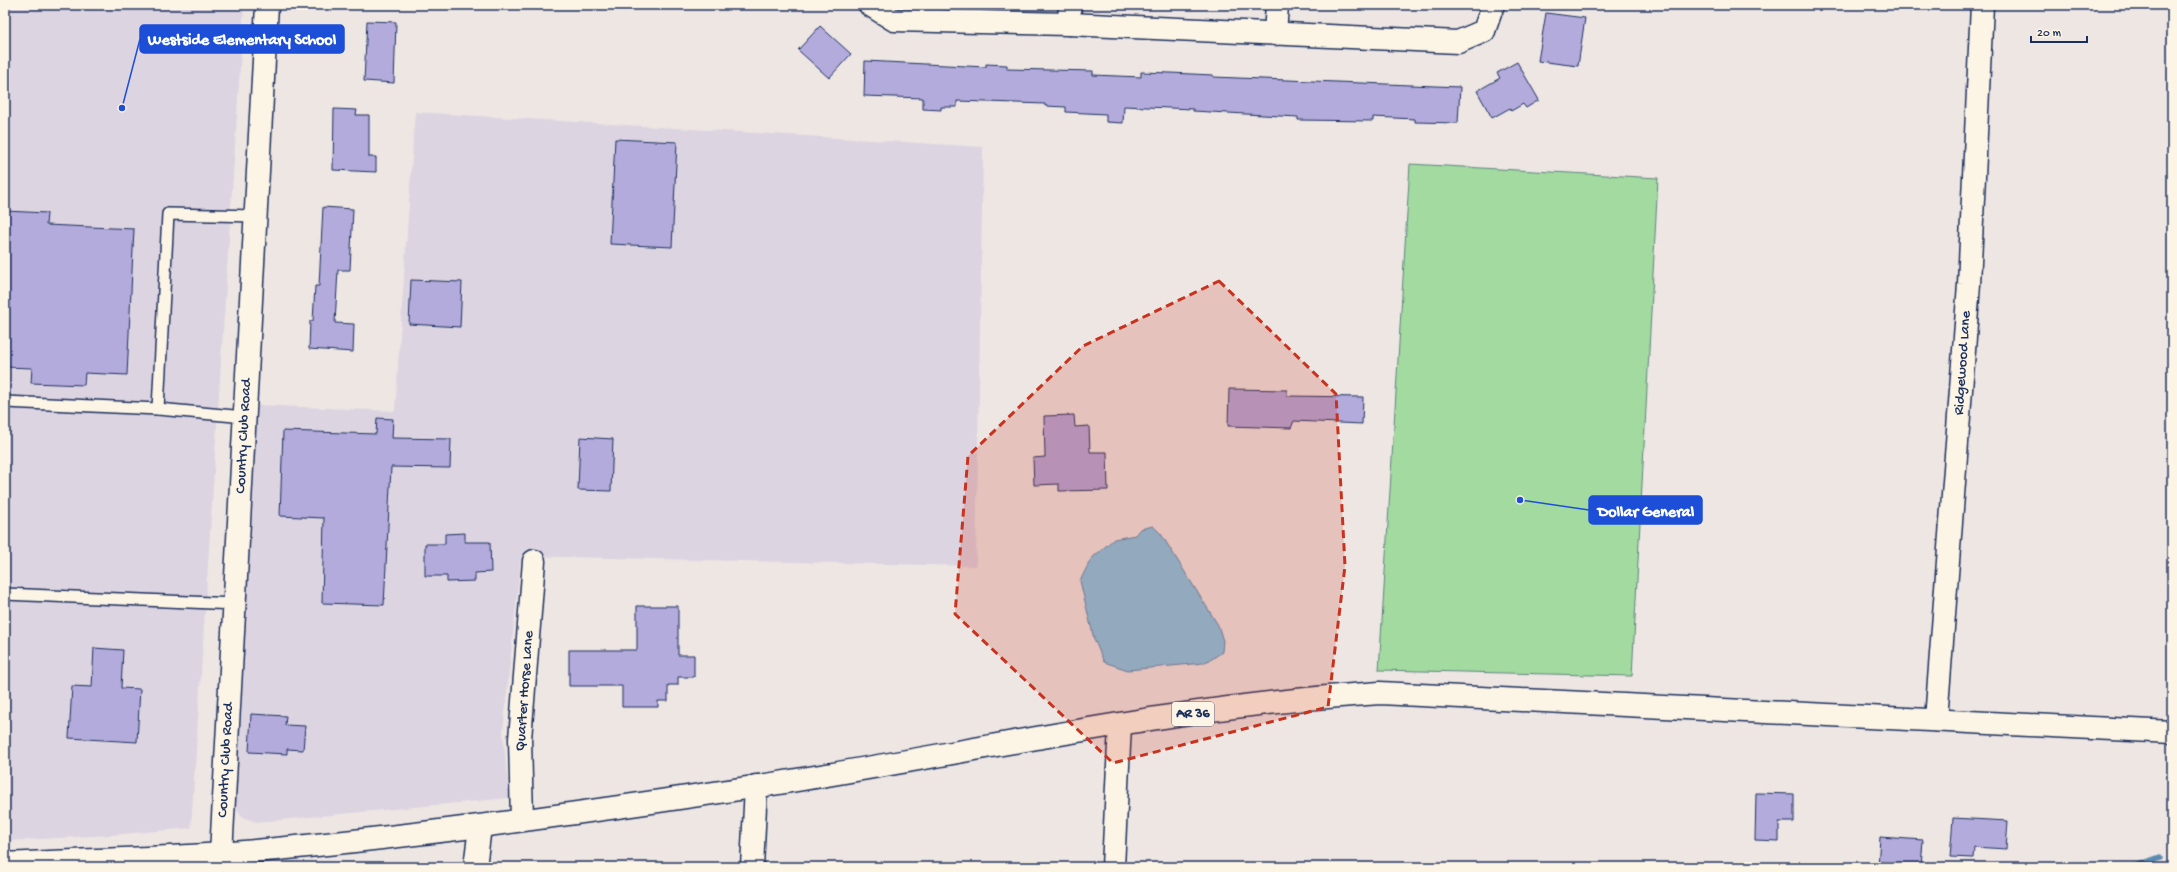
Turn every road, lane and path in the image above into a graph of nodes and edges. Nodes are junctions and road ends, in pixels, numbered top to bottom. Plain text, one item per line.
1 (267, 5) edge
2 (870, 5) edge
3 (1277, 5) edge
4 (1493, 5) edge
5 (1982, 5) edge
6 (1069, 15) edge
7 (1275, 34) junction
8 (256, 216) junction
9 (5, 402) edge
10 (158, 409) junction
11 (245, 417) junction
12 (534, 561) dead end
13 (5, 594) edge
14 (235, 604) junction
15 (1936, 720) junction
16 (1120, 725) junction
17 (2172, 732) edge
18 (756, 786) junction
19 (522, 820) junction
20 (480, 826) junction
21 (221, 860) edge
22 (5, 864) edge
23 (475, 867) edge
24 (752, 867) edge
25 (1113, 867) edge

1 - 8 street, Country Club Road
2 - 6 street
3 - 7 street
4 - 7 street
5 - 15 street, Ridgewood Lane
6 - 7 street
8 - 10 lane
8 - 11 street, Country Club Road
9 - 10 lane
10 - 11 lane
11 - 14 street, Country Club Road
12 - 19 street, Quarter Horse Lane
13 - 14 lane
14 - 21 street, Country Club Road
15 - 16 street, AR 36
15 - 17 street, AR 36
16 - 18 street, AR 36
16 - 25 street
18 - 19 street, AR 36
18 - 24 street
19 - 20 street, AR 36
20 - 21 street, AR 36
20 - 23 street
21 - 22 street, AR 36

